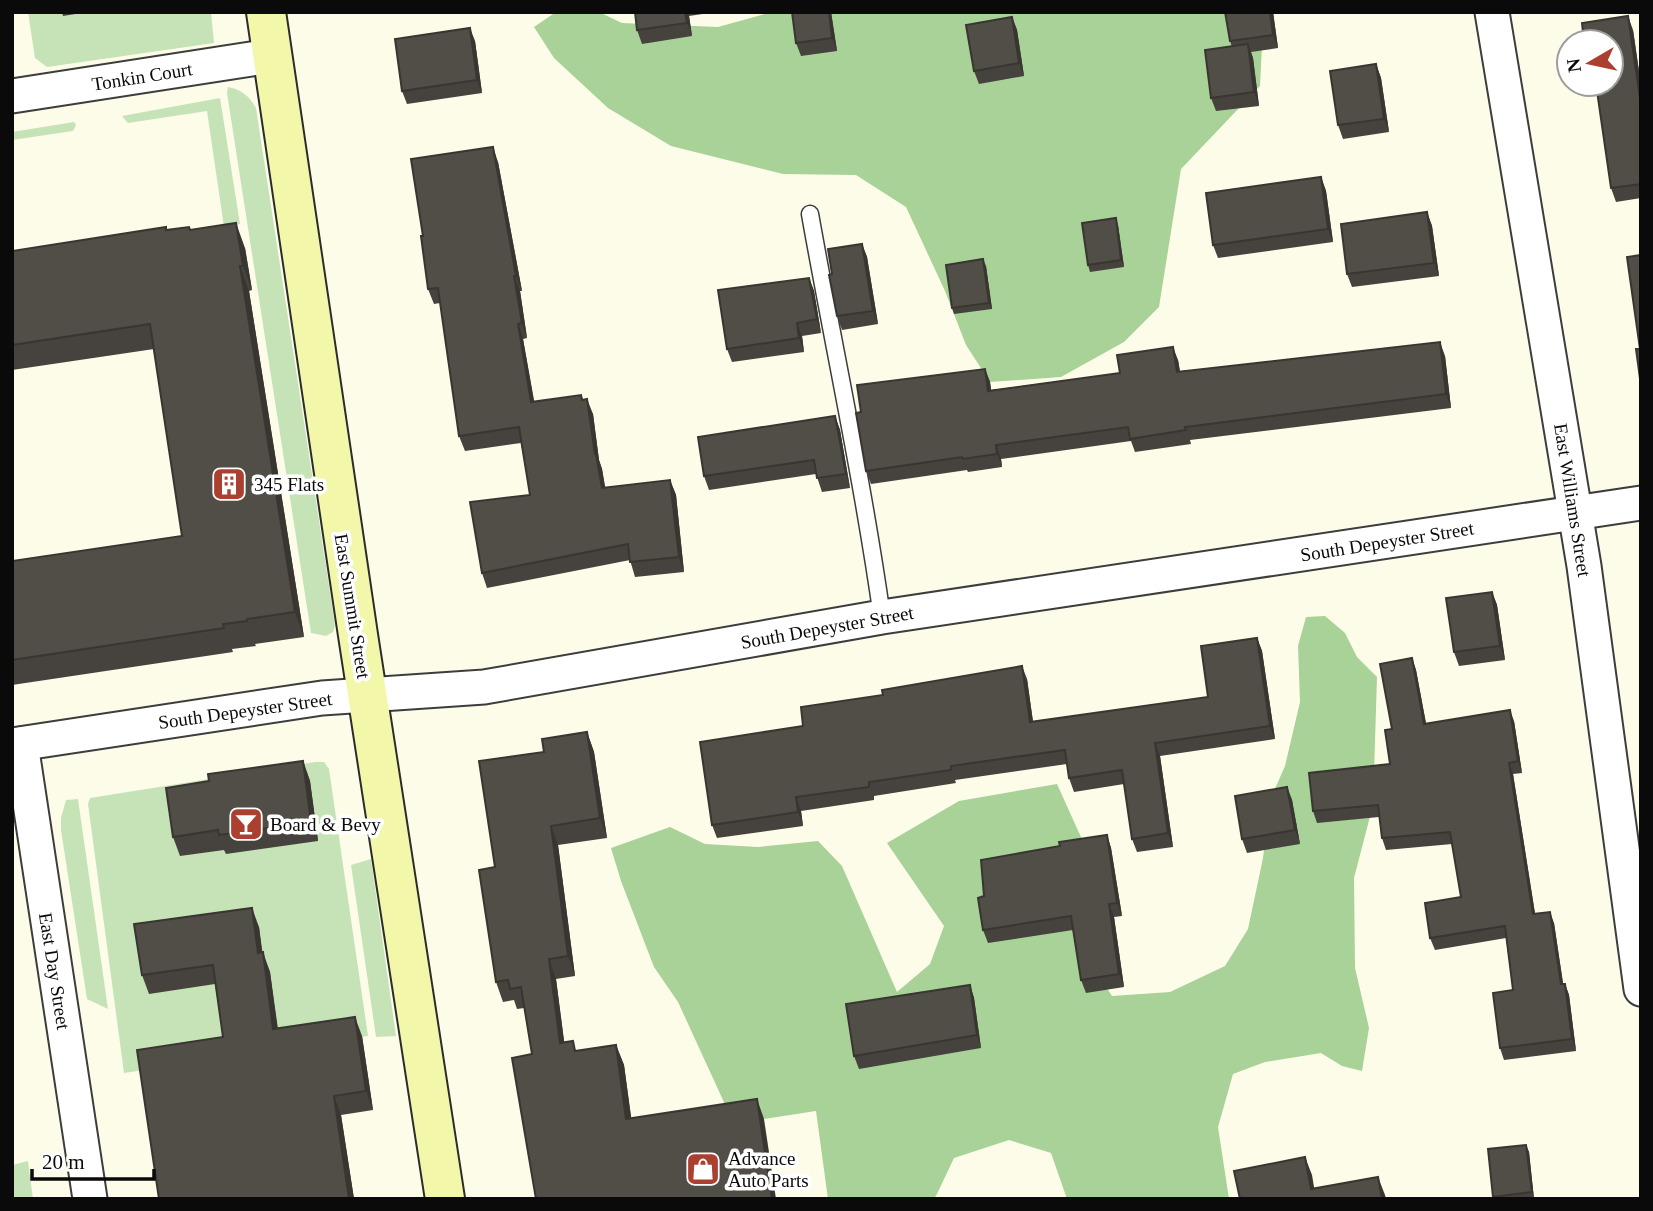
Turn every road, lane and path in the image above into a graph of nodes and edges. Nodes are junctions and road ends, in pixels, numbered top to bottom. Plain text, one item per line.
1 (266, 12) edge
2 (1492, 12) edge
3 (271, 56) junction
4 (12, 96) edge
5 (810, 214) dead end
6 (1641, 503) edge
7 (1576, 513) junction
8 (882, 617) junction
9 (367, 693) junction
10 (16, 745) edge
11 (1641, 989) edge
12 (90, 1199) edge
13 (445, 1199) edge

1 - 3 street, East Summit Street
2 - 7 street, East Williams Street
3 - 4 street, Tonkin Court
3 - 9 street, East Summit Street
5 - 8 lane
6 - 7 street, South Depeyster Street
7 - 8 street, South Depeyster Street
7 - 11 street, East Williams Street
8 - 9 street, South Depeyster Street
9 - 10 street, South Depeyster Street
9 - 13 street, East Summit Street
10 - 12 street, East Day Street

